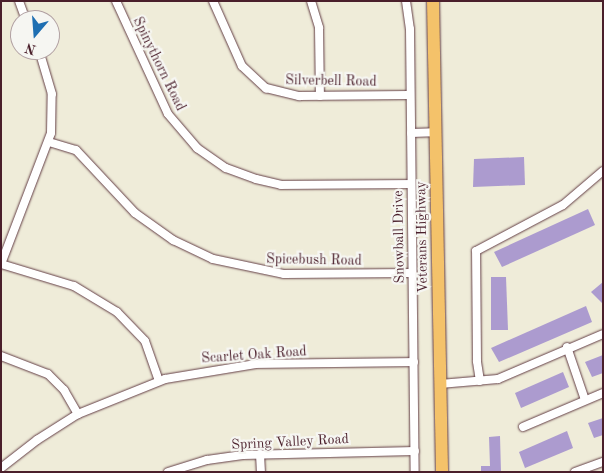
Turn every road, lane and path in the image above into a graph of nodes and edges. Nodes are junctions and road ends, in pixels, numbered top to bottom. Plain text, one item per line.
1 (116, 1) edge
2 (213, 1) edge
3 (311, 1) edge
4 (406, 1) edge
5 (433, 1) edge
6 (42, 60) edge
7 (409, 95) junction
8 (320, 96) junction
9 (434, 132) junction
10 (410, 133) junction
11 (49, 142) junction
12 (603, 171) edge
13 (411, 184) junction
14 (1, 264) edge
15 (412, 273) junction
16 (603, 334) edge
17 (567, 348) junction
18 (1, 356) edge
19 (414, 362) junction
20 (159, 381) junction
21 (480, 381) junction
22 (440, 384) junction
23 (603, 393) edge
24 (585, 400) junction
25 (78, 414) junction
26 (522, 427) dead end
27 (415, 451) junction
28 (260, 454) junction
29 (603, 462) edge
30 (1, 468) edge
31 (168, 472) edge
32 (261, 472) edge
33 (415, 472) edge
34 (442, 472) edge
35 (575, 472) edge

1 - 13 street, Spinythorn Road
2 - 8 street, Silverbell Road
3 - 8 street
4 - 7 street, Snowball Drive
5 - 9 main road, Veterans Highway
6 - 11 street
7 - 8 street, Silverbell Road
7 - 10 street, Snowball Drive
9 - 10 street
9 - 22 main road, Veterans Highway
10 - 13 street, Snowball Drive
11 - 14 street
11 - 15 street, Spicebush Road
12 - 21 street
13 - 15 street, Snowball Drive
14 - 20 street
15 - 19 street, Snowball Drive
16 - 17 street
17 - 21 street
17 - 24 street
18 - 25 street
19 - 20 street, Scarlet Oak Road
19 - 27 street, Snowball Drive
20 - 25 street, Scarlet Oak Road
21 - 22 street
22 - 34 main road, Veterans Highway
23 - 24 street
24 - 26 street
25 - 30 street, Scarlet Oak Road
27 - 28 street, Spring Valley Road
27 - 33 street, Snowball Drive
28 - 31 street, Spring Valley Road
28 - 32 street
29 - 35 street

